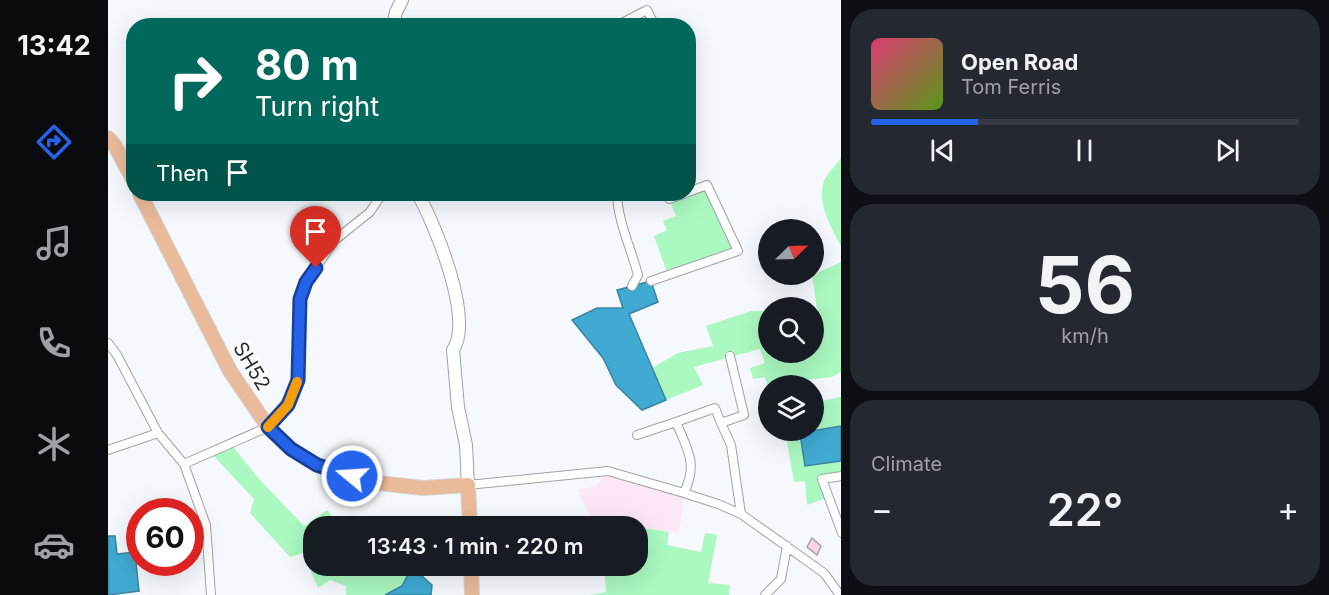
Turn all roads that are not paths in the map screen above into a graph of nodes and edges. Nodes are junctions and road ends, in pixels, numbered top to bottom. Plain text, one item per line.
1 (402, 0) edge
2 (395, 18) edge
3 (631, 18) edge
4 (651, 18) edge
5 (108, 138) edge
6 (126, 166) edge
7 (696, 189) edge
8 (144, 201) edge
9 (377, 201) edge
10 (422, 201) edge
11 (617, 201) edge
12 (651, 281) dead end
13 (632, 286) dead end
14 (108, 344) edge
15 (730, 356) dead end
16 (676, 422) junction
17 (722, 423) junction
18 (268, 427) junction
19 (158, 433) junction
20 (637, 435) dead end
21 (108, 450) edge
22 (184, 464) junction
23 (841, 476) edge
24 (468, 485) junction
25 (684, 493) junction
26 (741, 514) junction
27 (470, 516) edge
28 (841, 530) edge
29 (787, 546) junction
30 (471, 576) edge
31 (840, 593) edge
32 (211, 595) edge
33 (472, 595) edge
34 (765, 595) edge

1 - 2 street
3 - 4 street
5 - 6 main road
7 - 12 street
8 - 18 main road, SH52 / SH52
9 - 18 street
10 - 24 street
11 - 13 street
14 - 19 street
15 - 17 street
16 - 17 street
16 - 20 street
16 - 25 street
17 - 26 street
18 - 22 street
18 - 24 main road, SH52 / SH52
19 - 21 street
19 - 22 street
22 - 32 street
23 - 28 street
24 - 25 street
24 - 27 main road
25 - 26 street
26 - 29 street
29 - 31 street
29 - 34 street
30 - 33 main road

